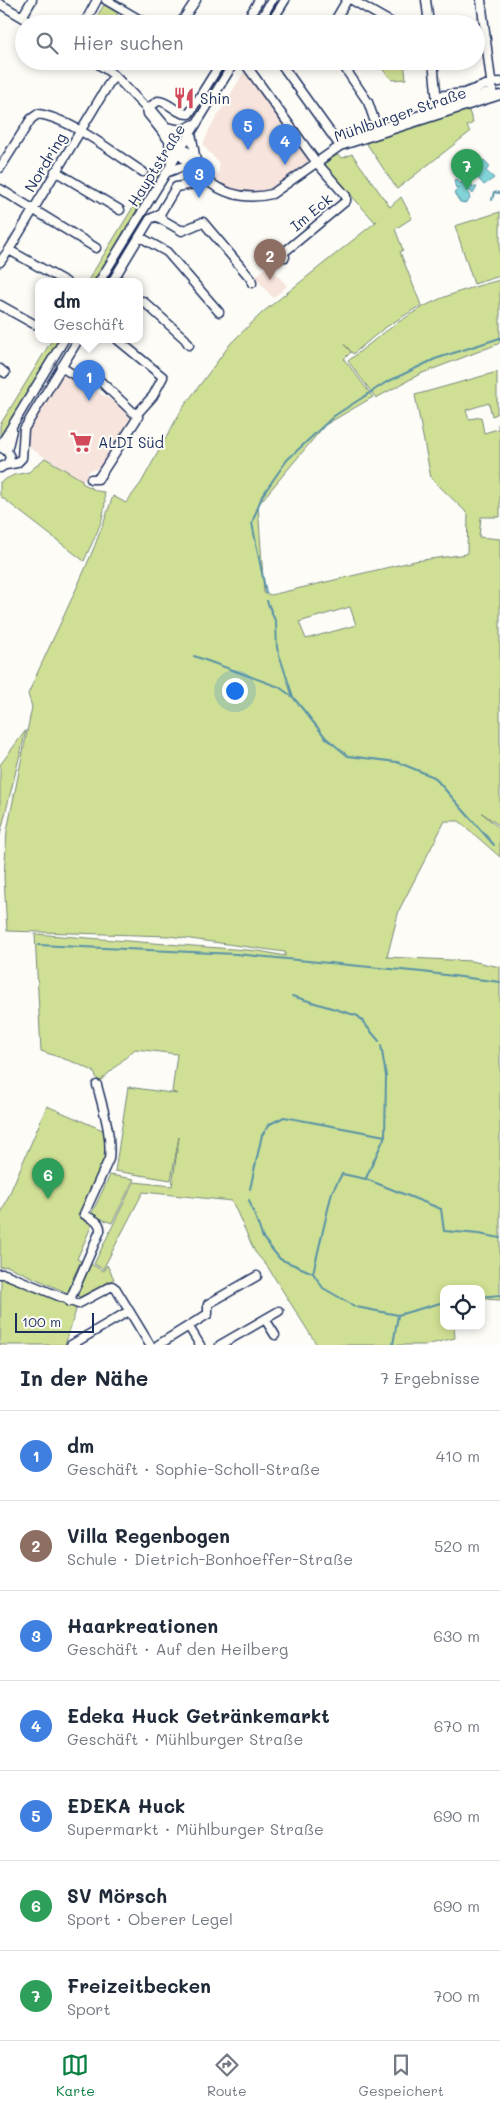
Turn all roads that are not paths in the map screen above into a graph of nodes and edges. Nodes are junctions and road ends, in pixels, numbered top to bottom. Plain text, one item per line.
1 (32, 0) edge
2 (97, 0) edge
3 (106, 0) edge
4 (196, 0) edge
5 (259, 0) edge
6 (272, 0) edge
7 (285, 0) edge
8 (346, 0) edge
9 (352, 0) edge
10 (426, 0) edge
11 (481, 0) edge
12 (0, 4) edge
13 (19, 15) edge
14 (23, 15) edge
15 (89, 15) edge
16 (132, 15) edge
17 (186, 15) edge
18 (250, 15) edge
19 (263, 15) edge
20 (276, 15) edge
21 (338, 15) edge
22 (378, 15) edge
23 (428, 15) edge
24 (483, 15) edge
25 (485, 33) edge
26 (107, 70) edge
27 (216, 70) edge
28 (229, 70) edge
29 (252, 70) edge
30 (285, 70) edge
31 (346, 70) edge
32 (434, 70) edge
33 (114, 75) junction
34 (500, 82) edge
35 (491, 83) junction
36 (437, 96) junction
37 (497, 96) edge
38 (147, 109) junction
39 (438, 111) junction
40 (197, 123) junction
41 (166, 127) junction
42 (80, 131) junction
43 (378, 131) junction
44 (191, 133) junction
45 (168, 138) junction
46 (340, 146) junction
47 (181, 149) junction
48 (317, 162) junction
49 (194, 165) junction
50 (0, 168) edge
51 (169, 170) junction
52 (55, 172) junction
53 (143, 172) dead end
54 (207, 180) junction
55 (0, 189) edge
56 (34, 209) junction
57 (120, 210) dead end
58 (156, 216) junction
59 (140, 237) junction
60 (96, 248) dead end
61 (9, 250) junction
62 (285, 257) dead end
63 (0, 262) edge
64 (59, 278) edge
65 (102, 278) edge
66 (114, 278) edge
67 (252, 283) dead end
68 (143, 301) edge
69 (0, 305) edge
70 (219, 312) dead end
71 (34, 324) dead end
72 (62, 343) edge
73 (76, 343) edge
74 (122, 343) edge
75 (188, 345) dead end
76 (62, 367) junction
77 (136, 415) junction
78 (4, 450) edge
79 (24, 453) junction
80 (3, 466) edge
81 (90, 479) dead end
82 (97, 1085) dead end
83 (0, 1274) edge
84 (257, 1276) dead end
85 (69, 1302) junction
86 (129, 1311) junction
87 (279, 1311) dead end
88 (266, 1319) junction
89 (188, 1326) junction
90 (275, 1335) dead end
91 (72, 1345) edge
92 (150, 1345) edge
93 (158, 1345) edge
94 (200, 1345) edge
95 (220, 1345) edge

1 - 14 street
2 - 15 street
3 - 16 street
4 - 17 street
5 - 18 street
6 - 19 street
7 - 20 street
8 - 21 street
9 - 22 street
10 - 23 street
11 - 24 street
12 - 13 street
25 - 35 street
26 - 33 street
27 - 38 street
28 - 40 street, Hauptstraße
29 - 48 street, Im Eck
30 - 46 street
31 - 43 street
32 - 36 street
33 - 38 street
33 - 42 street, Nordring
34 - 35 street
35 - 36 street
35 - 37 street
36 - 39 street
37 - 39 street, Mühlburger Straße
38 - 41 street
38 - 45 street
39 - 43 street, Mühlburger Straße
40 - 41 street
40 - 44 street, Hauptstraße
41 - 47 street
42 - 50 street
42 - 52 street, Nordring
42 - 53 street
43 - 46 street, Mühlburger Straße
44 - 47 street, Hauptstraße
44 - 49 street
45 - 47 street
45 - 51 street
46 - 48 street, Mühlburger Straße
47 - 49 street, Mühlburger Straße
47 - 51 street, Hauptstraße
48 - 54 street, Mühlburger Straße
48 - 62 street, Im Eck
49 - 51 street
49 - 54 street, Mühlburger Straße
51 - 65 street, Hauptstraße
52 - 56 street, Nordring
52 - 57 street
54 - 58 street
55 - 56 street
56 - 60 street
56 - 61 street, Nordring
58 - 59 street
58 - 67 street
59 - 66 street
59 - 70 street
61 - 63 street, Nordring
61 - 64 street
68 - 75 street
69 - 71 street
72 - 78 street
73 - 76 street
74 - 77 street
76 - 77 street
76 - 79 street
77 - 81 street
78 - 79 street
78 - 80 street
79 - 80 street
82 - 85 street
83 - 85 street
84 - 89 street
85 - 86 street
86 - 91 street
86 - 92 street
87 - 88 street
88 - 90 street
88 - 95 street
89 - 93 street
89 - 94 street

